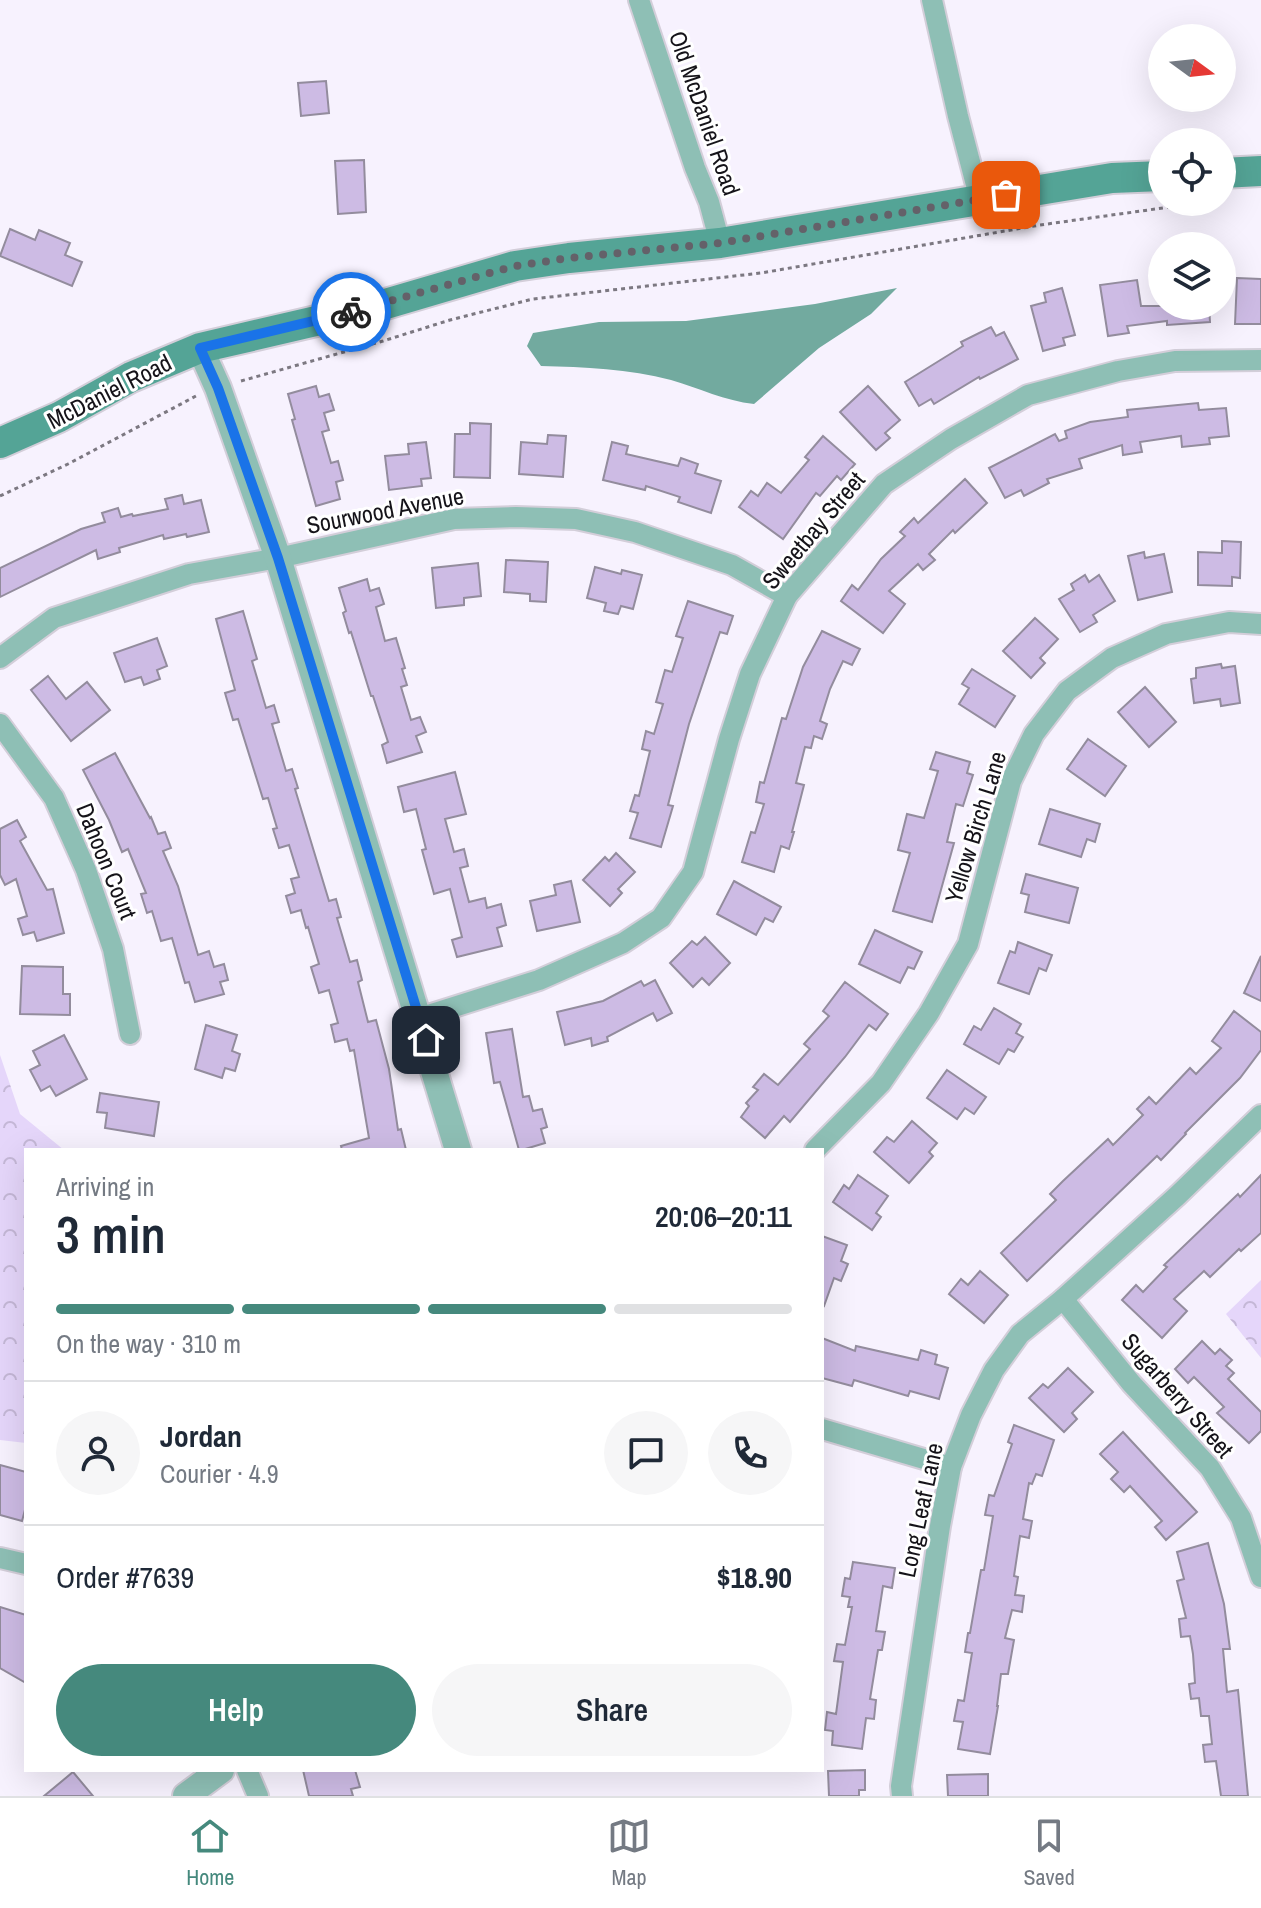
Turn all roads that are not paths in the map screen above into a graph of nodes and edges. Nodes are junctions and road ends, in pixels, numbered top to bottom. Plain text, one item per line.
1 (639, 0) edge
2 (932, 0) edge
3 (1261, 171) edge
4 (1236, 172) edge
5 (1148, 177) edge
6 (980, 200) junction
7 (720, 243) junction
8 (200, 348) junction
9 (1261, 360) edge
10 (0, 443) edge
11 (278, 558) junction
12 (787, 596) junction
13 (1261, 624) edge
14 (0, 658) edge
15 (0, 724) edge
16 (419, 1018) junction
17 (130, 1034) dead end
18 (1261, 1115) edge
19 (457, 1148) edge
20 (817, 1148) edge
21 (1063, 1299) junction
22 (824, 1430) edge
23 (951, 1467) junction
24 (0, 1558) edge
25 (24, 1564) edge
26 (1261, 1577) edge
27 (218, 1772) edge
28 (248, 1772) edge
29 (186, 1796) edge
30 (258, 1796) edge
31 (902, 1796) edge

1 - 7 street, Old McDaniel Road
2 - 6 street
3 - 4 main road
5 - 6 main road, McDaniel Road
6 - 7 main road, McDaniel Road
7 - 8 main road, McDaniel Road
8 - 10 main road, McDaniel Road
8 - 11 street
9 - 12 street, Sweetbay Street
11 - 12 street, Sourwood Avenue
11 - 14 street, Sourwood Avenue
11 - 16 street
12 - 16 street, Sweetbay Street
13 - 20 street, Yellow Birch Lane
15 - 17 street, Dahoon Court
16 - 19 street
18 - 21 street, Long Leaf Lane
21 - 23 street, Long Leaf Lane
21 - 26 street, Sugarberry Street
22 - 23 street
23 - 31 street, Long Leaf Lane
24 - 25 street
27 - 29 street
28 - 30 street

